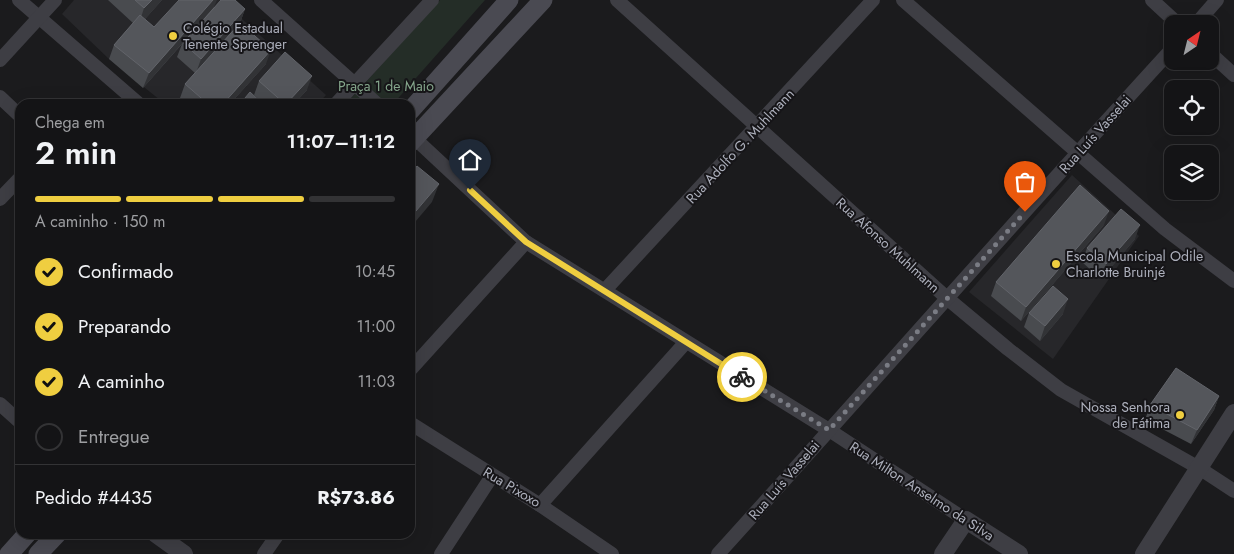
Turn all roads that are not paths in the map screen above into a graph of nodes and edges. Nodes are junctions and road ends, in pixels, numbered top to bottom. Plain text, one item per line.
1 (19, 0) edge
2 (55, 0) edge
3 (261, 0) edge
4 (432, 0) edge
5 (509, 0) edge
6 (543, 0) edge
7 (618, 0) edge
8 (873, 0) edge
9 (903, 0) edge
10 (1152, 0) edge
11 (1216, 0) edge
12 (1168, 15) edge
13 (1204, 15) edge
14 (38, 18) junction
15 (1164, 59) edge
16 (0, 60) edge
17 (1219, 61) edge
18 (1234, 75) edge
19 (354, 84) junction
20 (0, 97) edge
21 (133, 99) edge
22 (340, 99) edge
23 (371, 99) edge
24 (415, 105) edge
25 (15, 111) edge
26 (758, 128) junction
27 (415, 136) edge
28 (415, 142) edge
29 (1077, 153) junction
30 (15, 183) edge
31 (0, 199) edge
32 (526, 242) junction
33 (1234, 281) edge
34 (605, 290) junction
35 (948, 299) junction
36 (686, 342) junction
37 (415, 364) edge
38 (0, 404) edge
39 (1234, 413) edge
40 (15, 418) edge
41 (415, 426) edge
42 (829, 430) junction
43 (1200, 468) junction
44 (492, 476) junction
45 (1234, 490) edge
46 (540, 505) junction
47 (966, 520) junction
48 (23, 539) edge
49 (52, 539) edge
50 (163, 539) edge
51 (274, 539) edge
52 (608, 553) edge
53 (9, 554) edge
54 (38, 554) edge
55 (184, 554) edge
56 (264, 554) edge
57 (441, 554) edge
58 (718, 554) edge
59 (943, 554) edge
60 (1019, 554) edge
61 (1144, 554) edge

1 - 14 street
2 - 14 street
3 - 19 street
4 - 19 street
5 - 24 main road
6 - 27 main road
7 - 26 street, Rua Afonso Muhlmann
8 - 26 street, Rua Adolfo G. Muhlmann
9 - 29 street
10 - 12 street
11 - 13 street
14 - 16 street
14 - 21 street
15 - 29 street, Rua Luís Vasselai
17 - 18 street
19 - 22 street
19 - 23 street
20 - 25 street
26 - 34 street, Rua Adolfo G. Muhlmann
26 - 35 street, Rua Afonso Muhlmann
28 - 32 street, Rua Milton Anselmo da Silva
29 - 33 street
29 - 35 street, Rua Luís Vasselai
30 - 31 street
32 - 34 street, Rua Milton Anselmo da Silva
32 - 37 street
34 - 36 street, Rua Milton Anselmo da Silva
35 - 42 street, Rua Luís Vasselai
35 - 43 street, Rua Afonso Muhlmann
36 - 42 street, Rua Milton Anselmo da Silva
36 - 46 street
38 - 40 street
39 - 43 street
41 - 44 street, Rua Pixoxo
42 - 47 street, Rua Milton Anselmo da Silva
42 - 58 street, Rua Luís Vasselai
43 - 45 street, Rua Afonso Muhlmann
43 - 61 street
44 - 46 street, Rua Pixoxo
44 - 57 street
46 - 52 street, Rua Pixoxo
47 - 59 street
47 - 60 street, Rua Milton Anselmo da Silva
48 - 53 main road
49 - 54 main road
50 - 55 street
51 - 56 street

